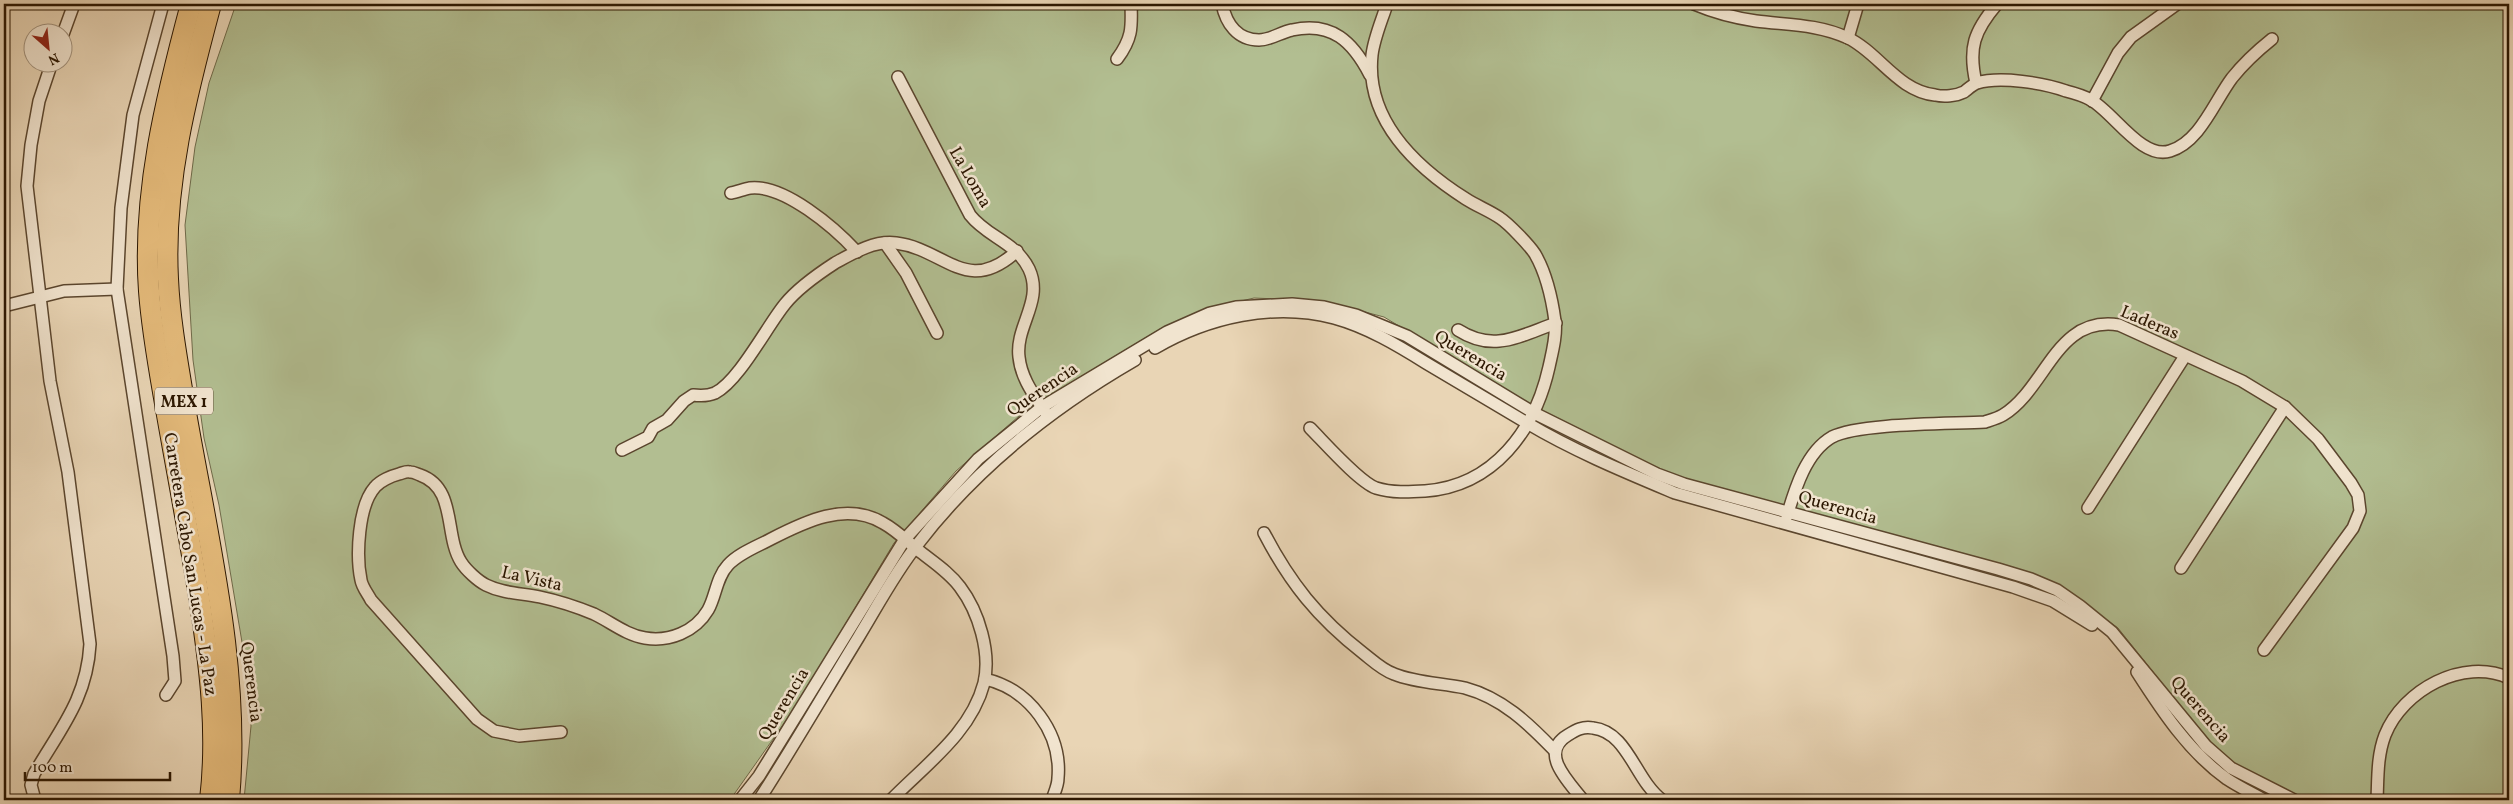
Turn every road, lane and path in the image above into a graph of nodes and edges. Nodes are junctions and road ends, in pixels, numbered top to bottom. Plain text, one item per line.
1 (74, 4) edge
2 (163, 4) edge
3 (191, 4) edge
4 (211, 4) edge
5 (1131, 4) edge
6 (1222, 4) edge
7 (1388, 4) edge
8 (1694, 4) edge
9 (1858, 4) edge
10 (1997, 4) edge
11 (2177, 4) edge
12 (1730, 9) edge
13 (67, 22) edge
14 (1848, 38) junction
15 (2272, 39) dead end
16 (1117, 59) dead end
17 (49, 72) edge
18 (1371, 76) junction
19 (898, 77) dead end
20 (1976, 83) junction
21 (2092, 101) junction
22 (731, 193) dead end
23 (885, 243) junction
24 (1017, 251) junction
25 (857, 252) junction
26 (117, 290) junction
27 (42, 296) junction
28 (4, 306) edge
29 (1556, 323) junction
30 (1458, 330) dead end
31 (937, 334) dead end
32 (2185, 356) junction
33 (1042, 407) junction
34 (2285, 407) junction
35 (1534, 413) junction
36 (1048, 418) junction
37 (1528, 424) junction
38 (1310, 428) dead end
39 (622, 450) dead end
40 (988, 467) junction
41 (958, 479) junction
42 (2088, 508) dead end
43 (1788, 510) junction
44 (1784, 525) junction
45 (1264, 533) dead end
46 (905, 539) junction
47 (915, 548) junction
48 (2181, 568) dead end
49 (209, 603) junction
50 (2110, 635) junction
51 (2264, 650) dead end
52 (2509, 678) edge
53 (985, 679) junction
54 (166, 695) dead end
55 (808, 709) junction
56 (561, 732) dead end
57 (1554, 750) junction
58 (35, 800) edge
59 (210, 800) edge
60 (216, 800) edge
61 (229, 800) edge
62 (238, 800) edge
63 (740, 800) edge
64 (759, 800) edge
65 (891, 800) edge
66 (1052, 800) edge
67 (1583, 800) edge
68 (1662, 800) edge
69 (2264, 800) edge
70 (2294, 800) edge
71 (2377, 800) edge

1 - 13 street
2 - 26 street
3 - 49 highway, Carretera Cabo San Lucas - La Paz / MEX 1
4 - 49 highway, Carretera Cabo San Lucas - La Paz / MEX 1
5 - 16 street
6 - 18 street
7 - 18 street
8 - 12 street
9 - 14 street
10 - 20 street
11 - 21 street
12 - 14 street
14 - 20 street
15 - 21 street
17 - 27 street
18 - 29 street
19 - 24 street, La Loma
20 - 21 street
22 - 25 street
23 - 24 street
23 - 25 street
23 - 31 street
24 - 33 street, La Loma
25 - 39 street
26 - 27 street
26 - 54 street
27 - 28 street
27 - 58 street
29 - 30 street
29 - 35 street
32 - 34 street, Laderas
32 - 42 street
32 - 43 street, Laderas
33 - 35 street, Querencia
33 - 36 street, La Loma
33 - 40 street
33 - 41 street, Querencia
34 - 48 street
34 - 51 street, Laderas
35 - 37 street
35 - 43 street, Querencia
36 - 37 street, Querencia
36 - 40 street, Querencia
37 - 38 street
37 - 44 street, Querencia
40 - 47 street, Querencia
41 - 46 street, Querencia
41 - 47 street
43 - 44 street, Laderas
43 - 50 street, Querencia
44 - 50 street, Querencia
45 - 57 street
46 - 47 street, La Vista
46 - 55 street, Querencia
46 - 56 street, La Vista
47 - 53 street, La Vista
47 - 55 street, Querencia
49 - 59 highway, Carretera Cabo San Lucas - La Paz / MEX 1
49 - 60 highway
49 - 61 highway, Carretera Cabo San Lucas - La Paz / MEX 1
49 - 62 street, Querencia
50 - 69 street, Querencia
50 - 70 street, Querencia
52 - 71 street
53 - 65 street, La Vista
53 - 66 street
55 - 63 street, Querencia
55 - 64 street, Querencia
57 - 67 street
57 - 68 street

